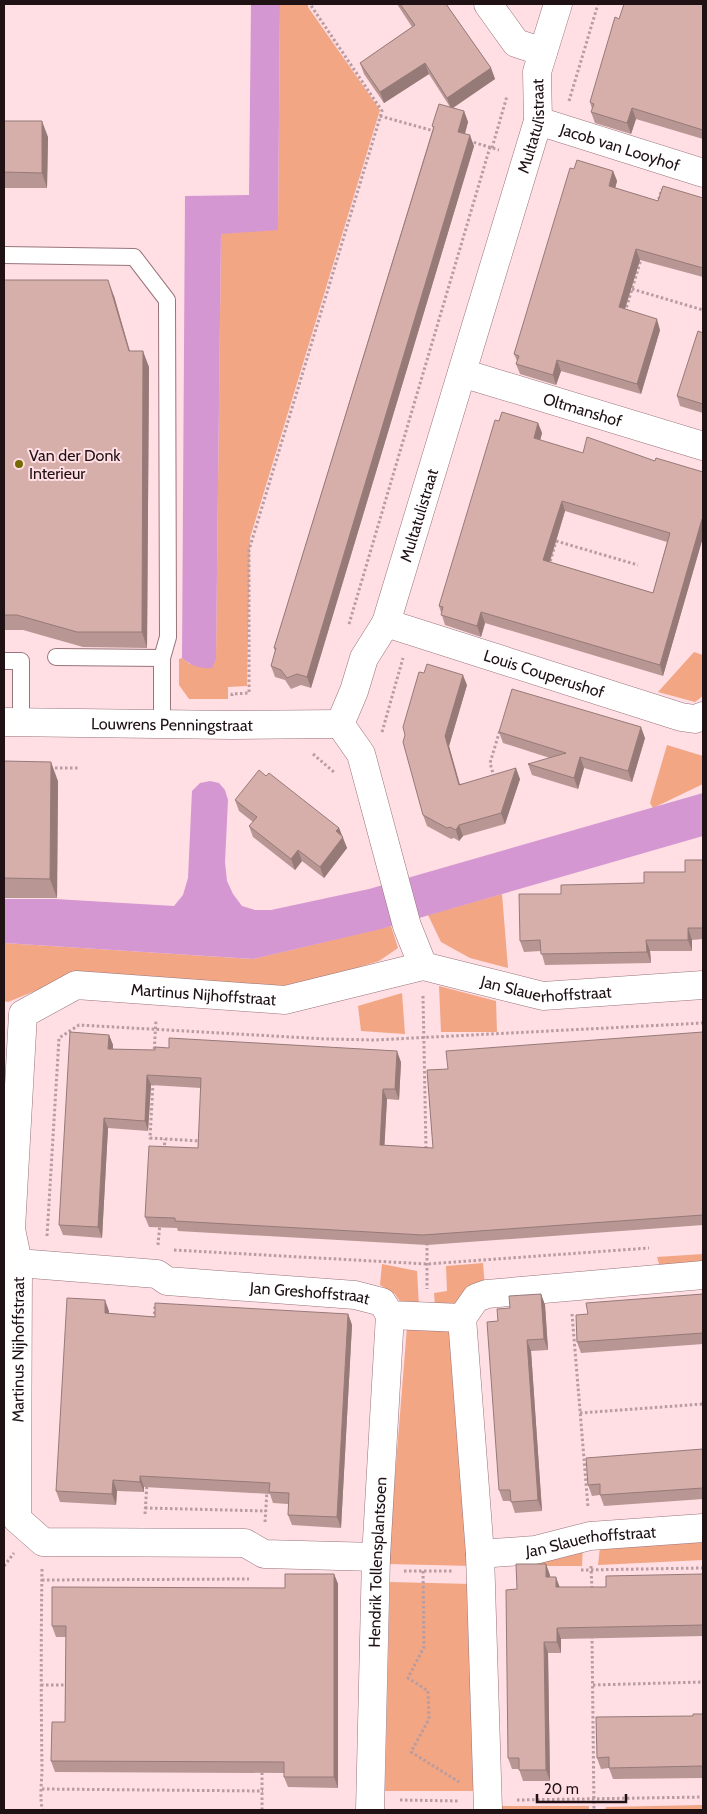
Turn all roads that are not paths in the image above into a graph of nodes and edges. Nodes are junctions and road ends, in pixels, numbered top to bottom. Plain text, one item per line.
1 (488, 4) edge
2 (558, 4) edge
3 (543, 52) junction
4 (550, 124) junction
5 (703, 173) edge
6 (4, 255) edge
7 (462, 373) junction
8 (703, 446) edge
9 (386, 623) junction
10 (56, 657) dead end
11 (162, 658) junction
12 (4, 660) edge
13 (703, 716) edge
14 (12, 722) edge
15 (162, 724) junction
16 (340, 724) junction
17 (703, 965) edge
18 (423, 966) junction
19 (703, 985) edge
20 (671, 987) junction
21 (16, 1253) junction
22 (703, 1275) edge
23 (390, 1315) junction
24 (462, 1318) junction
25 (703, 1528) edge
26 (481, 1562) junction
27 (376, 1564) junction
28 (369, 1805) edge
29 (488, 1806) edge

1 - 3 street
2 - 3 street, Multatulistraat
3 - 4 street, Multatulistraat
4 - 5 street, Jacob van Looyhof
4 - 7 street, Multatulistraat
6 - 11 lane
7 - 8 street, Oltmanshof
7 - 9 street, Multatulistraat
9 - 13 street, Louis Couperushof
9 - 16 street, Multatulistraat
10 - 11 lane
11 - 15 lane
12 - 14 lane
14 - 15 street, Louwrens Penningstraat
15 - 16 street, Louwrens Penningstraat
16 - 18 street
17 - 20 street
18 - 20 street, Jan Slauerhoffstraat
18 - 21 street, Martinus Nijhoffstraat
19 - 20 street, Jan Slauerhoffstraat
21 - 23 street, Jan Greshoffstraat
21 - 27 street, Martinus Nijhoffstraat
22 - 24 street
23 - 24 street, Jan Greshoffstraat
23 - 27 street, Hendrik Tollensplantsoen
24 - 26 street
25 - 26 street, Jan Slauerhoffstraat
26 - 29 street
27 - 28 street, Hendrik Tollensplantsoen

